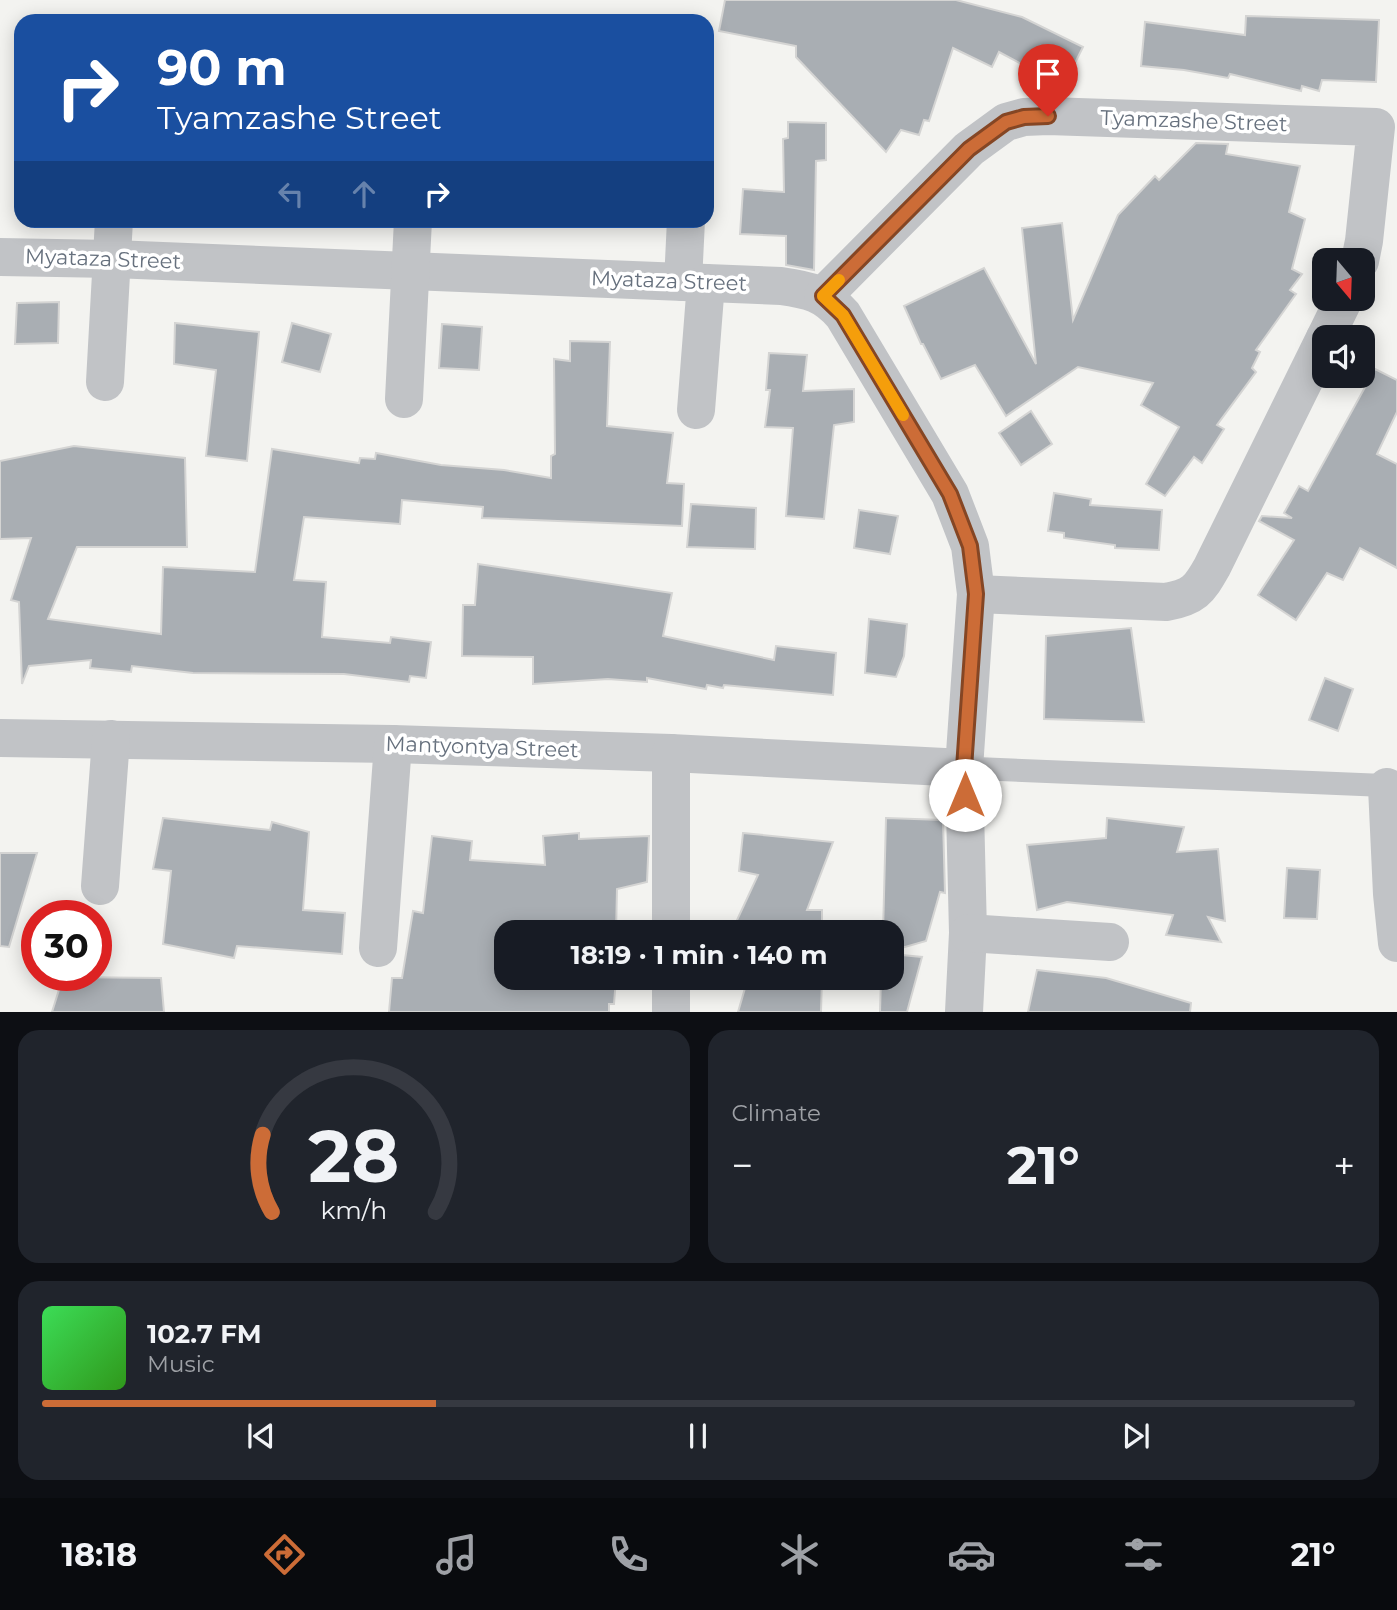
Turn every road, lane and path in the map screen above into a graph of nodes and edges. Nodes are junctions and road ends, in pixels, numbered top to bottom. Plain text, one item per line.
1 (1387, 128) edge
2 (114, 228) edge
3 (413, 228) edge
4 (687, 228) edge
5 (1363, 248) edge
6 (0, 257) edge
7 (113, 259) junction
8 (411, 272) junction
9 (694, 283) junction
10 (823, 296) junction
11 (1312, 364) edge
12 (104, 382) dead end
13 (404, 399) dead end
14 (696, 410) dead end
15 (976, 594) junction
16 (0, 738) edge
17 (111, 739) junction
18 (393, 744) junction
19 (671, 753) junction
20 (964, 768) junction
21 (1392, 786) edge
22 (100, 886) dead end
23 (671, 920) edge
24 (968, 933) junction
25 (1110, 942) dead end
26 (1397, 943) edge
27 (378, 948) dead end
28 (671, 990) edge
29 (671, 1012) edge
30 (964, 1012) edge

1 - 5 street, Tyamzashe Street
1 - 10 street, Tyamzashe Street
2 - 7 street
3 - 8 street
4 - 9 street
6 - 7 street, Myataza Street
7 - 8 street, Myataza Street
7 - 12 street
8 - 9 street, Myataza Street
8 - 13 street
9 - 10 street, Myataza Street
9 - 14 street
10 - 15 street
11 - 15 street
15 - 20 street
16 - 17 street, Mantyontya Street
17 - 18 street, Mantyontya Street
17 - 22 street
18 - 19 street, Mantyontya Street
18 - 27 street
19 - 20 street, Mantyontya Street
19 - 23 street
20 - 21 lane
20 - 24 street
21 - 26 street
24 - 25 street
24 - 30 street
28 - 29 street

